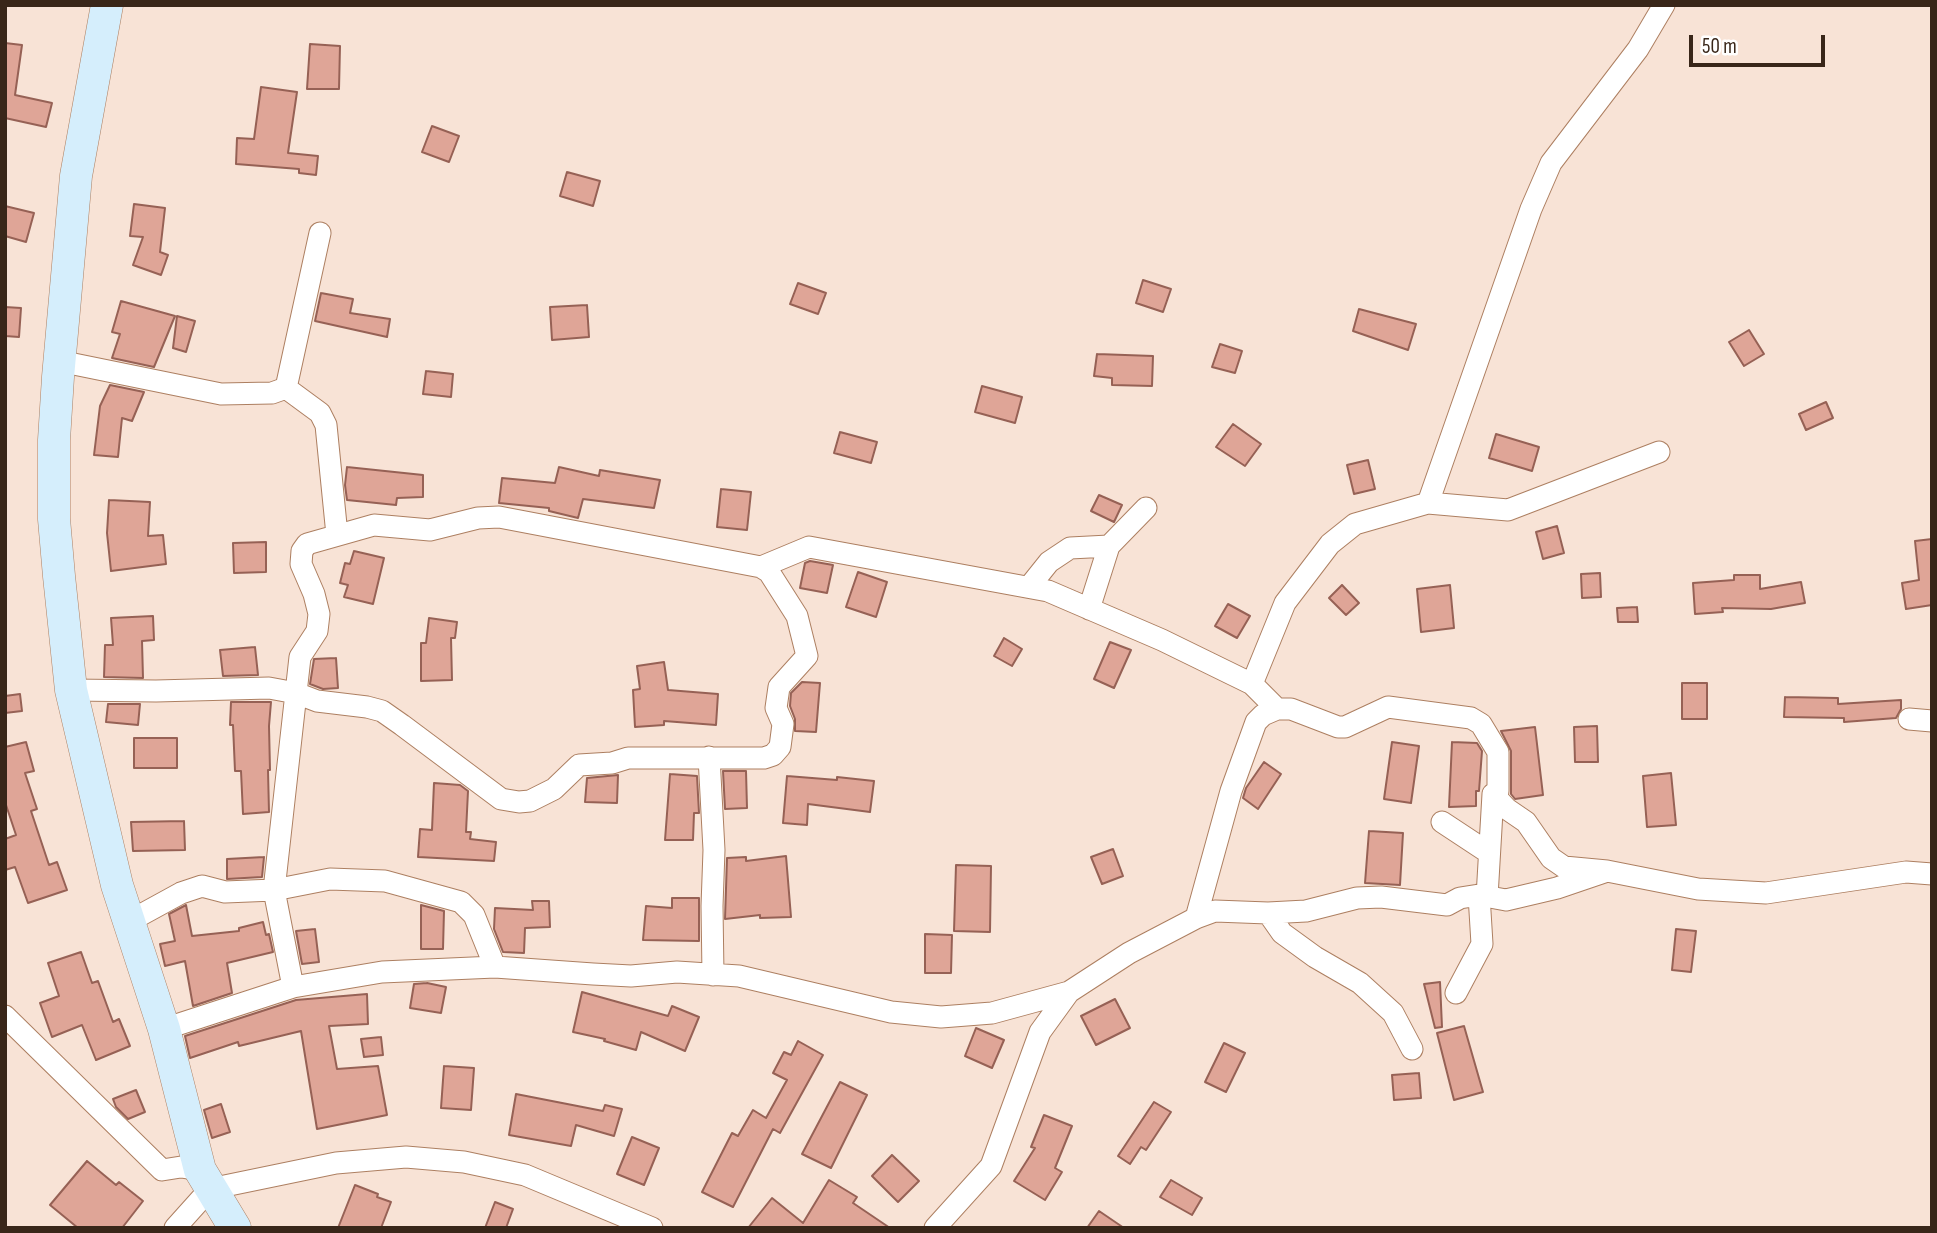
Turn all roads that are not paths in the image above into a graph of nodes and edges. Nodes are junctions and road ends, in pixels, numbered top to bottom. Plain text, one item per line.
1 (107, 5) edge
2 (1664, 5) edge
3 (320, 233) dead end
4 (59, 361) junction
5 (286, 388) junction
6 (1658, 453) dead end
7 (1428, 503) junction
8 (1146, 508) dead end
9 (337, 535) junction
10 (1109, 546) junction
11 (761, 567) junction
12 (1029, 587) junction
13 (1089, 609) junction
14 (1252, 684) junction
15 (71, 690) junction
16 (296, 693) junction
17 (1277, 709) junction
18 (1909, 719) dead end
19 (1932, 721) edge
20 (709, 757) junction
21 (1493, 794) junction
22 (1442, 822) dead end
23 (1489, 853) junction
24 (1607, 871) junction
25 (1932, 874) edge
26 (274, 890) junction
27 (1483, 896) junction
28 (1268, 913) junction
29 (1196, 918) junction
30 (128, 922) junction
31 (495, 967) junction
32 (713, 975) junction
33 (293, 987) junction
34 (1069, 992) junction
35 (1456, 993) dead end
36 (1025, 1004) junction
37 (5, 1016) edge
38 (164, 1029) junction
39 (1040, 1032) junction
40 (1412, 1049) dead end
41 (205, 1180) junction
42 (175, 1228) edge
43 (235, 1228) edge
44 (652, 1228) edge
45 (935, 1228) edge

1 - 4 street
2 - 7 street
3 - 5 street
4 - 5 street
4 - 15 street
5 - 9 street
6 - 7 street
7 - 14 street
8 - 10 street
9 - 11 street
9 - 16 street
10 - 12 street
10 - 13 street
11 - 12 street
11 - 20 street
12 - 13 street
13 - 14 street
14 - 17 street
15 - 16 street
15 - 30 street
16 - 20 street
16 - 26 street
17 - 21 street
17 - 29 street
18 - 19 street
20 - 32 street
21 - 23 street
21 - 24 street
22 - 23 street
23 - 27 street
24 - 25 street
24 - 27 street
26 - 30 street
26 - 31 street
26 - 33 street
27 - 28 street
27 - 35 street
28 - 29 street
28 - 40 street
29 - 34 street
30 - 38 street
31 - 32 street
31 - 33 street
32 - 36 street
33 - 38 street
34 - 36 street
34 - 39 street
36 - 39 street
37 - 41 street
38 - 41 street
39 - 45 street
41 - 42 street
41 - 43 street
41 - 44 street

